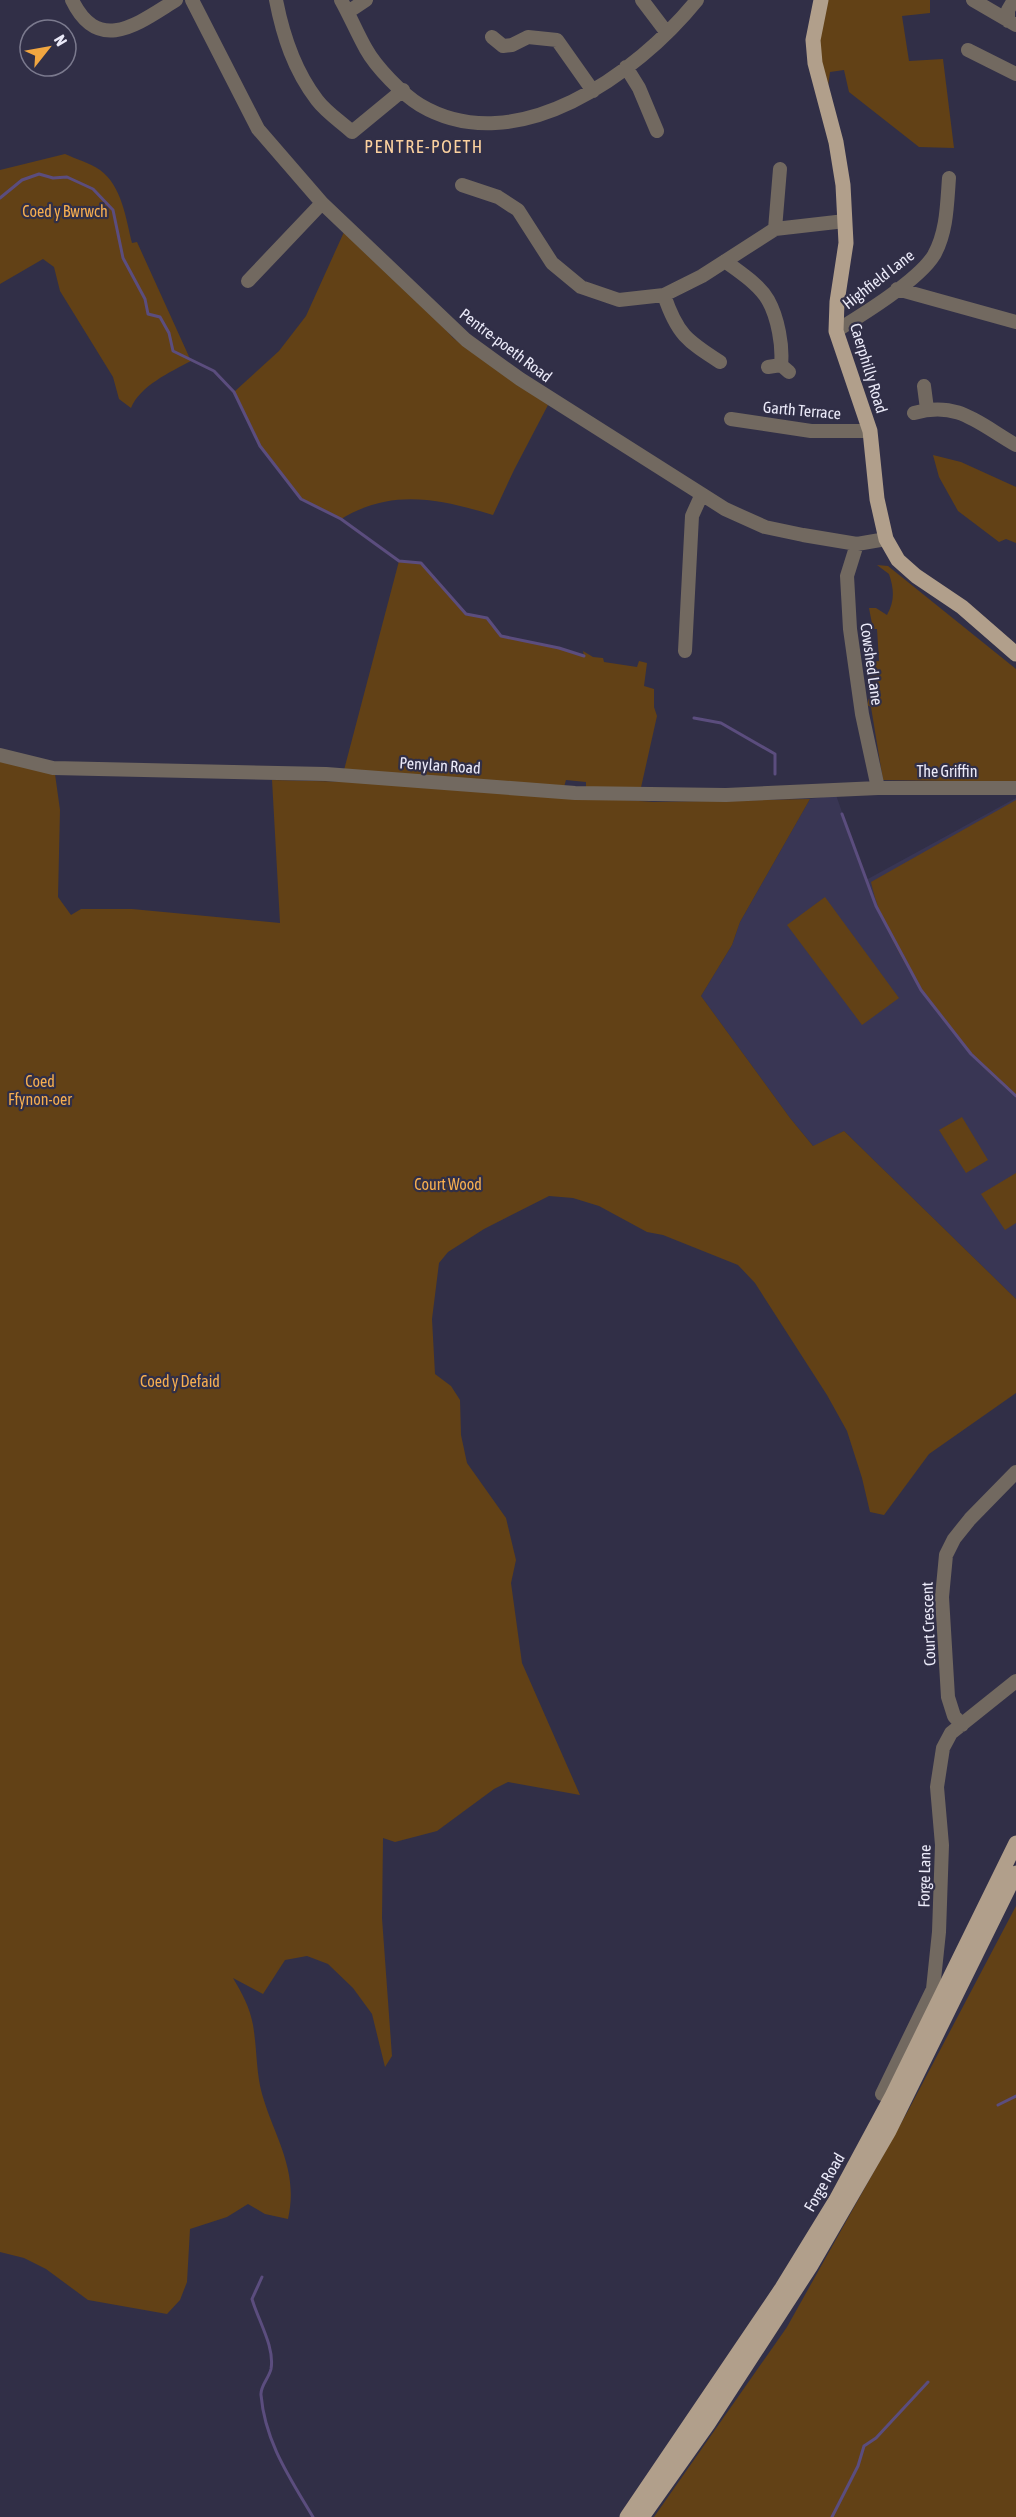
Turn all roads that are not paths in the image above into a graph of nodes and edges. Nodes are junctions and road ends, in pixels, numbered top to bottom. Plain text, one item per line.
1 (72, 0) edge
2 (176, 0) edge
3 (192, 0) edge
4 (276, 0) edge
5 (341, 0) edge
6 (366, 0) edge
7 (642, 0) edge
8 (697, 0) edge
9 (821, 0) edge
10 (973, 0) edge
11 (1014, 0) edge
12 (348, 12) junction
13 (1012, 23) edge
14 (667, 33) junction
15 (492, 37) dead end
16 (968, 50) dead end
17 (626, 67) junction
18 (1016, 74) edge
19 (403, 90) junction
20 (593, 91) junction
21 (657, 130) dead end
22 (780, 169) dead end
23 (949, 178) dead end
24 (462, 185) dead end
25 (322, 203) junction
26 (845, 221) junction
27 (775, 229) junction
28 (725, 261) junction
29 (248, 281) dead end
30 (897, 289) junction
31 (664, 295) junction
32 (1016, 322) edge
33 (836, 331) junction
34 (720, 362) dead end
35 (779, 368) dead end
36 (924, 386) dead end
37 (731, 419) dead end
38 (870, 431) junction
39 (1016, 445) edge
40 (701, 496) junction
41 (886, 539) junction
42 (857, 544) junction
43 (685, 651) dead end
44 (1016, 654) edge
45 (0, 755) edge
46 (878, 788) junction
47 (1016, 788) edge
48 (1016, 1472) edge
49 (1016, 1681) edge
50 (962, 1725) junction
51 (1016, 1843) edge
52 (1016, 1873) edge
53 (882, 2094) dead end
54 (627, 2517) edge
55 (642, 2517) edge

1 - 2 street
3 - 25 street, Pentre-poeth Road
4 - 19 street
5 - 12 street
6 - 12 street
7 - 14 street
8 - 14 street
9 - 26 main road, Caerphilly Road
10 - 13 street
11 - 13 street
12 - 19 street
14 - 17 street
15 - 20 street
16 - 18 street
17 - 20 street
17 - 21 street
19 - 20 street
22 - 27 street
23 - 30 street, Highfield Lane
24 - 31 street
25 - 29 street
25 - 40 street, Pentre-poeth Road
26 - 27 street
26 - 33 main road, Caerphilly Road
27 - 28 street
28 - 31 street
28 - 35 street
30 - 32 street
30 - 33 street, Highfield Lane
31 - 34 street
33 - 38 main road, Caerphilly Road
36 - 39 street
37 - 38 street, Garth Terrace
38 - 41 main road, Caerphilly Road
40 - 42 street, Pentre-poeth Road
40 - 43 street
41 - 42 street, Pentre-poeth Road
41 - 44 main road, Caerphilly Road
42 - 46 street, Cowshed Lane
45 - 46 street, Penylan Road
46 - 47 street, The Griffin
48 - 50 street, Court Crescent
49 - 50 street, Forge Lane
50 - 53 street, Forge Lane
51 - 54 main road, Forge Road
52 - 55 main road, Forge Road

